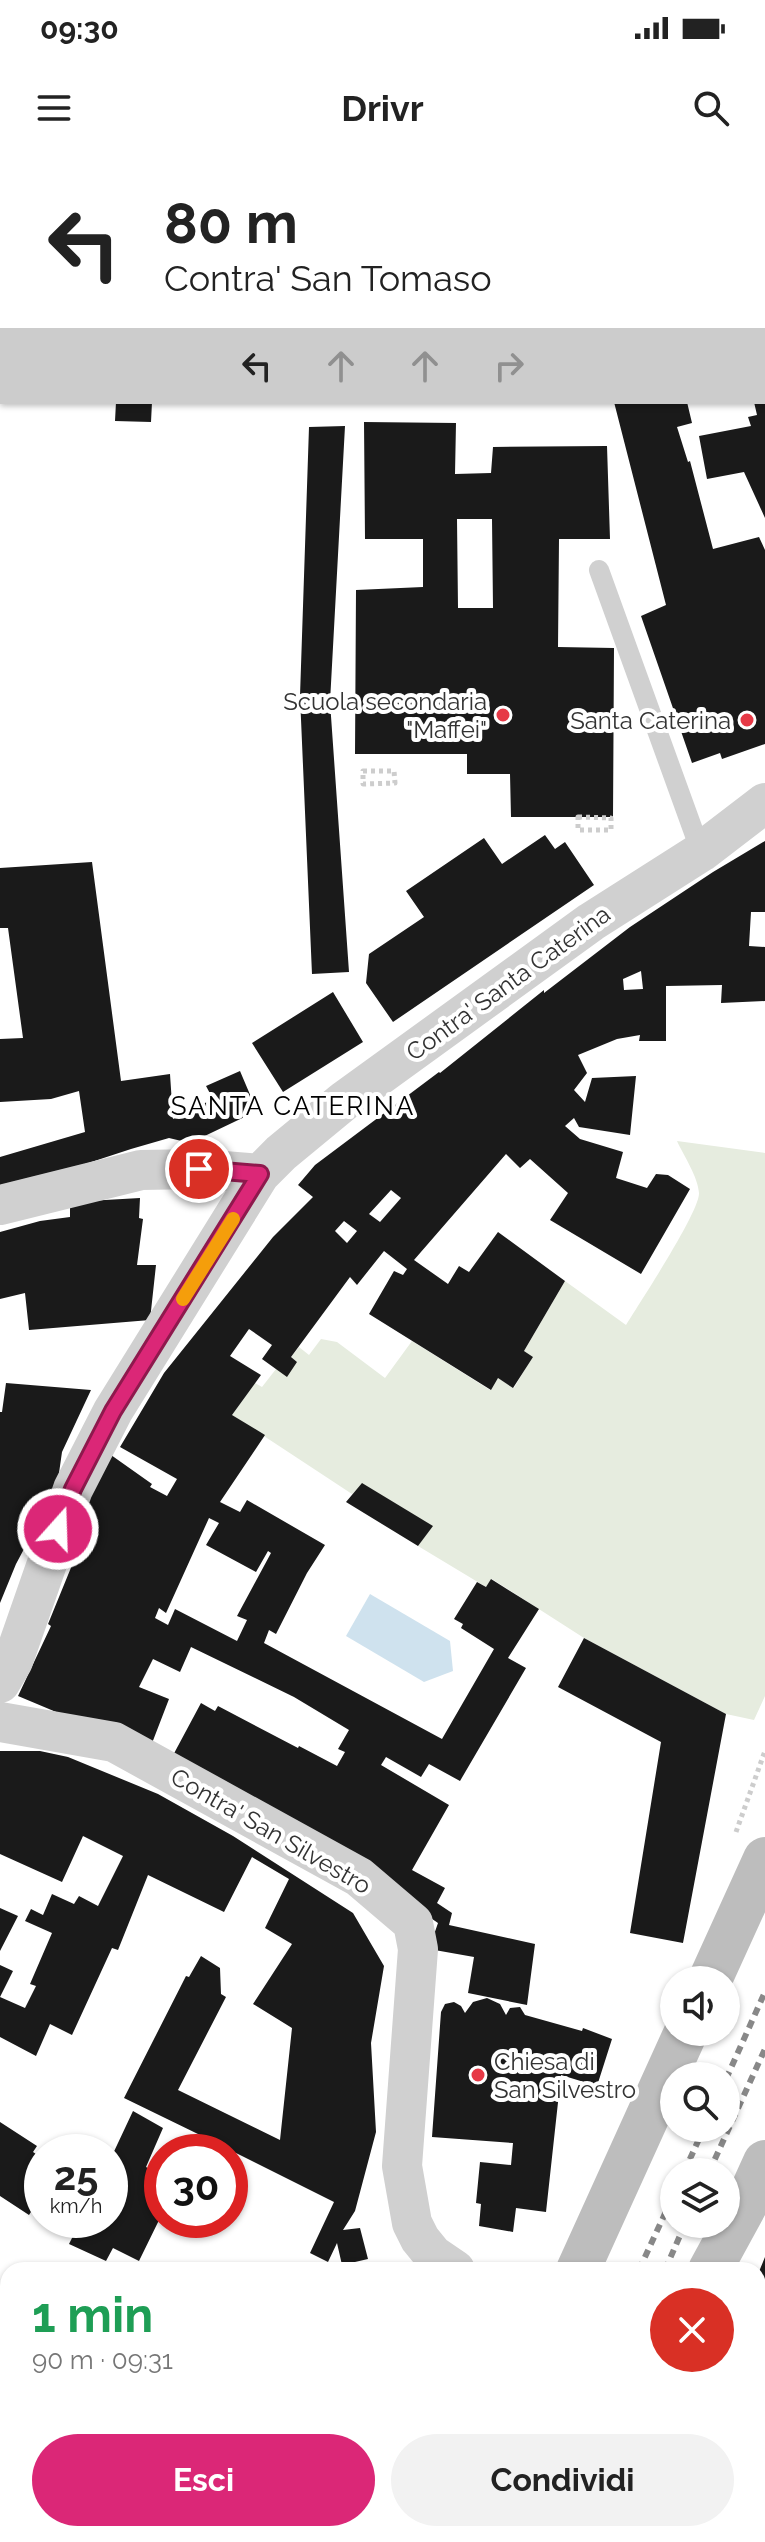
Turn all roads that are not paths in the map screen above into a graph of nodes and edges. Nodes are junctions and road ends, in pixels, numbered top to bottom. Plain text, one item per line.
1 (599, 570) dead end
2 (765, 803) edge
3 (701, 852) junction
4 (260, 1174) junction
5 (0, 1205) edge
6 (0, 1683) edge
7 (0, 1722) edge
8 (765, 1859) edge
9 (716, 1966) edge
10 (680, 2046) edge
11 (765, 2162) edge
12 (746, 2204) junction
13 (443, 2262) edge
14 (582, 2262) edge
15 (714, 2262) edge
16 (726, 2262) edge

1 - 3 lane
2 - 3 street, Contra' Santa Caterina
3 - 4 street, Contra' Santa Caterina
4 - 5 street
4 - 6 street, Contra' Santa Caterina
7 - 13 street, Contra' San Silvestro
8 - 9 main road
10 - 14 main road
11 - 12 main road
12 - 15 main road
12 - 16 main road

